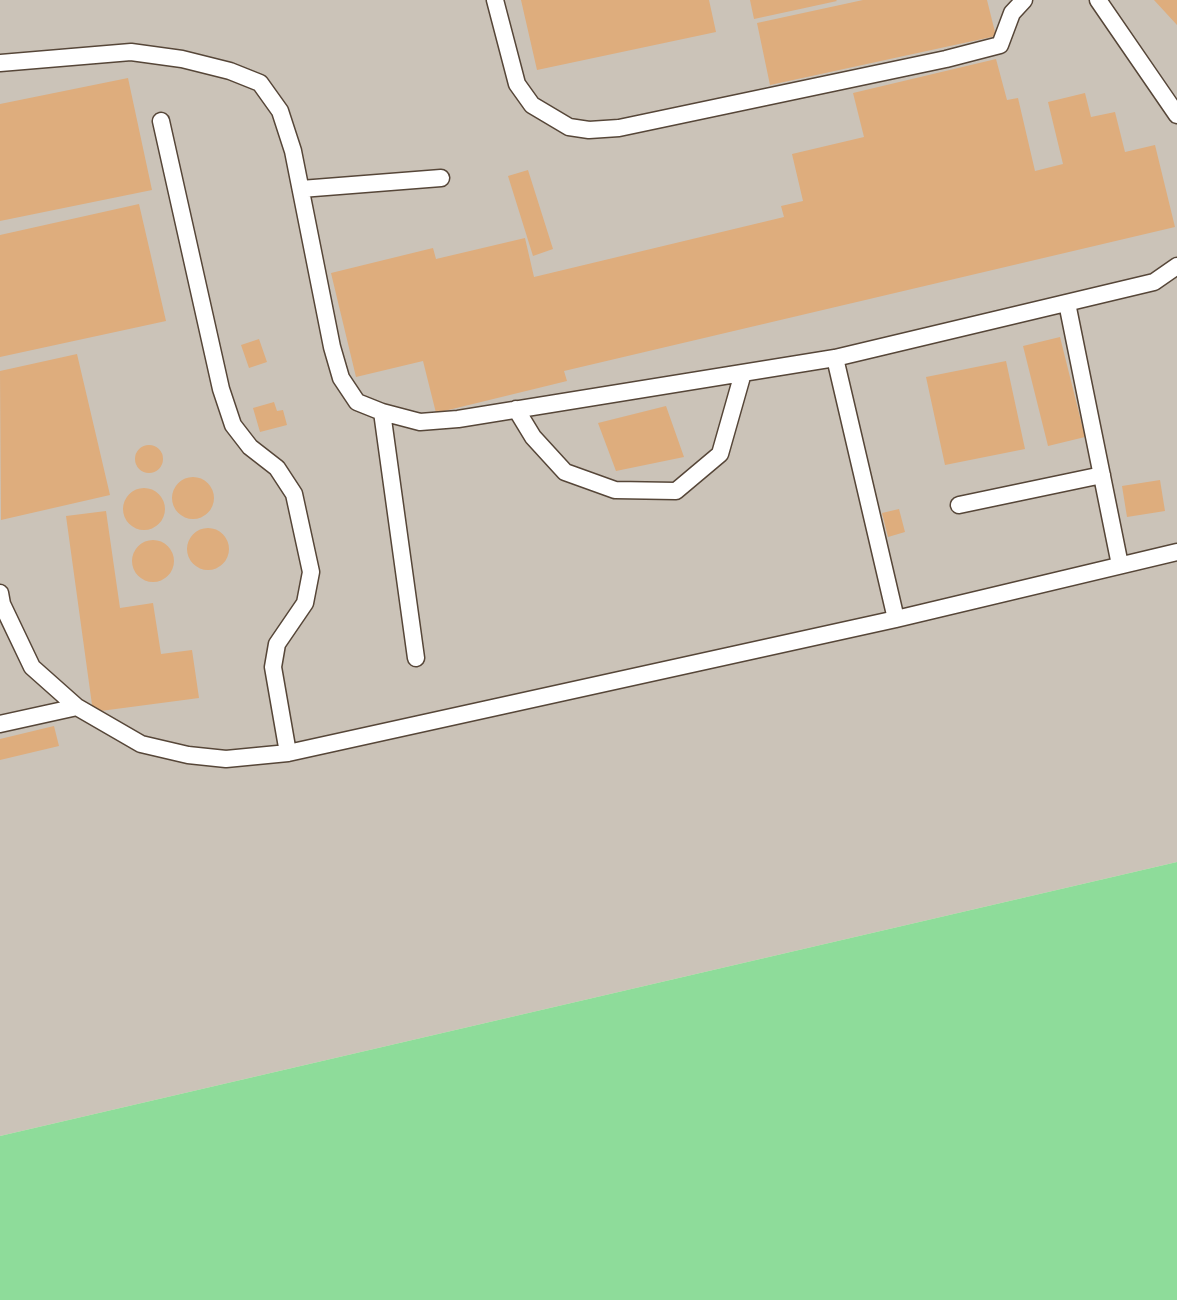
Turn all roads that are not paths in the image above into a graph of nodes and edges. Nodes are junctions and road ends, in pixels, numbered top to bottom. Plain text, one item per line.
1 (495, 0) edge
2 (1024, 0) edge
3 (1098, 0) edge
4 (0, 63) edge
5 (1177, 115) edge
6 (161, 121) dead end
7 (441, 178) dead end
8 (301, 189) junction
9 (1177, 266) edge
10 (1067, 303) junction
11 (835, 358) junction
12 (743, 373) junction
13 (516, 409) junction
14 (382, 412) junction
15 (1102, 475) junction
16 (959, 505) dead end
17 (1177, 552) edge
18 (1120, 565) junction
19 (0, 593) edge
20 (896, 619) junction
21 (416, 658) dead end
22 (77, 707) junction
23 (0, 724) edge
24 (288, 753) junction

1 - 2 lane
3 - 5 lane
4 - 8 lane
6 - 24 lane
7 - 8 lane
8 - 14 lane
9 - 10 lane
10 - 11 lane
10 - 15 lane
11 - 12 lane
11 - 20 lane
12 - 13 lane
12 - 13 lane
13 - 14 lane
14 - 21 lane
15 - 16 lane
15 - 18 lane
17 - 18 lane
18 - 20 lane
19 - 22 lane
20 - 24 lane
22 - 23 lane
22 - 24 lane

